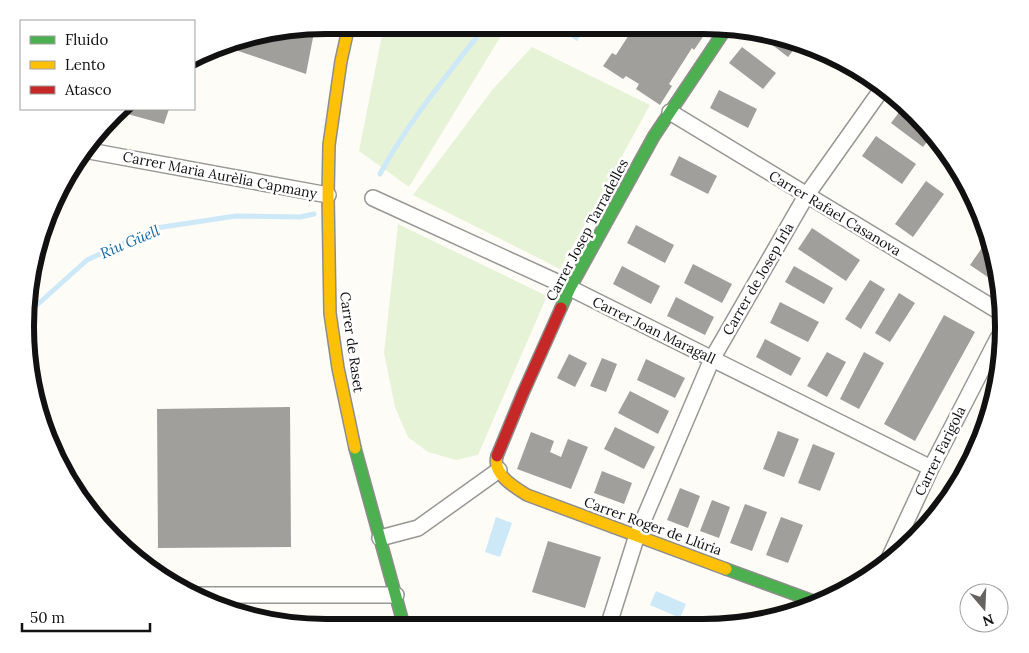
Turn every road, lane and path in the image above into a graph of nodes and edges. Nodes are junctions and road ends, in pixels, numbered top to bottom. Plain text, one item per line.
1 (347, 34) edge
2 (723, 34) edge
3 (879, 93) edge
4 (670, 112) junction
5 (92, 151) edge
6 (328, 195) junction
7 (806, 196) junction
8 (373, 198) dead end
9 (570, 288) junction
10 (995, 309) edge
11 (995, 344) edge
12 (712, 358) junction
13 (497, 464) junction
14 (931, 468) junction
15 (637, 535) junction
16 (380, 538) junction
17 (894, 549) edge
18 (210, 595) edge
19 (396, 595) junction
20 (809, 599) edge
21 (402, 619) edge
22 (611, 619) edge

1 - 6 street, Carrer de Raset
2 - 4 street, Carrer Josep Tarradelles
3 - 7 street, Carrer de Josep Irla
4 - 7 street, Carrer Rafael Casanova
4 - 9 street, Carrer Josep Tarradelles
5 - 6 street, Carrer Maria Aurèlia Capmany
6 - 16 street, Carrer de Raset
7 - 10 street, Carrer Rafael Casanova
7 - 12 street, Carrer de Josep Irla
8 - 9 street, Carrer Joan Maragall
9 - 12 street, Carrer Joan Maragall
9 - 13 street, Carrer Josep Tarradelles
11 - 14 street, Carrer Farigola
12 - 14 street, Carrer Joan Maragall
12 - 15 street, Carrer de Josep Irla
13 - 15 street, Carrer Roger de Llúria
13 - 16 street
14 - 17 street, Carrer Farigola
15 - 20 street, Carrer Roger de Llúria
15 - 22 street, Carrer de Josep Irla
16 - 19 street, Carrer de Raset
18 - 19 street
19 - 21 street, Carrer de Raset

